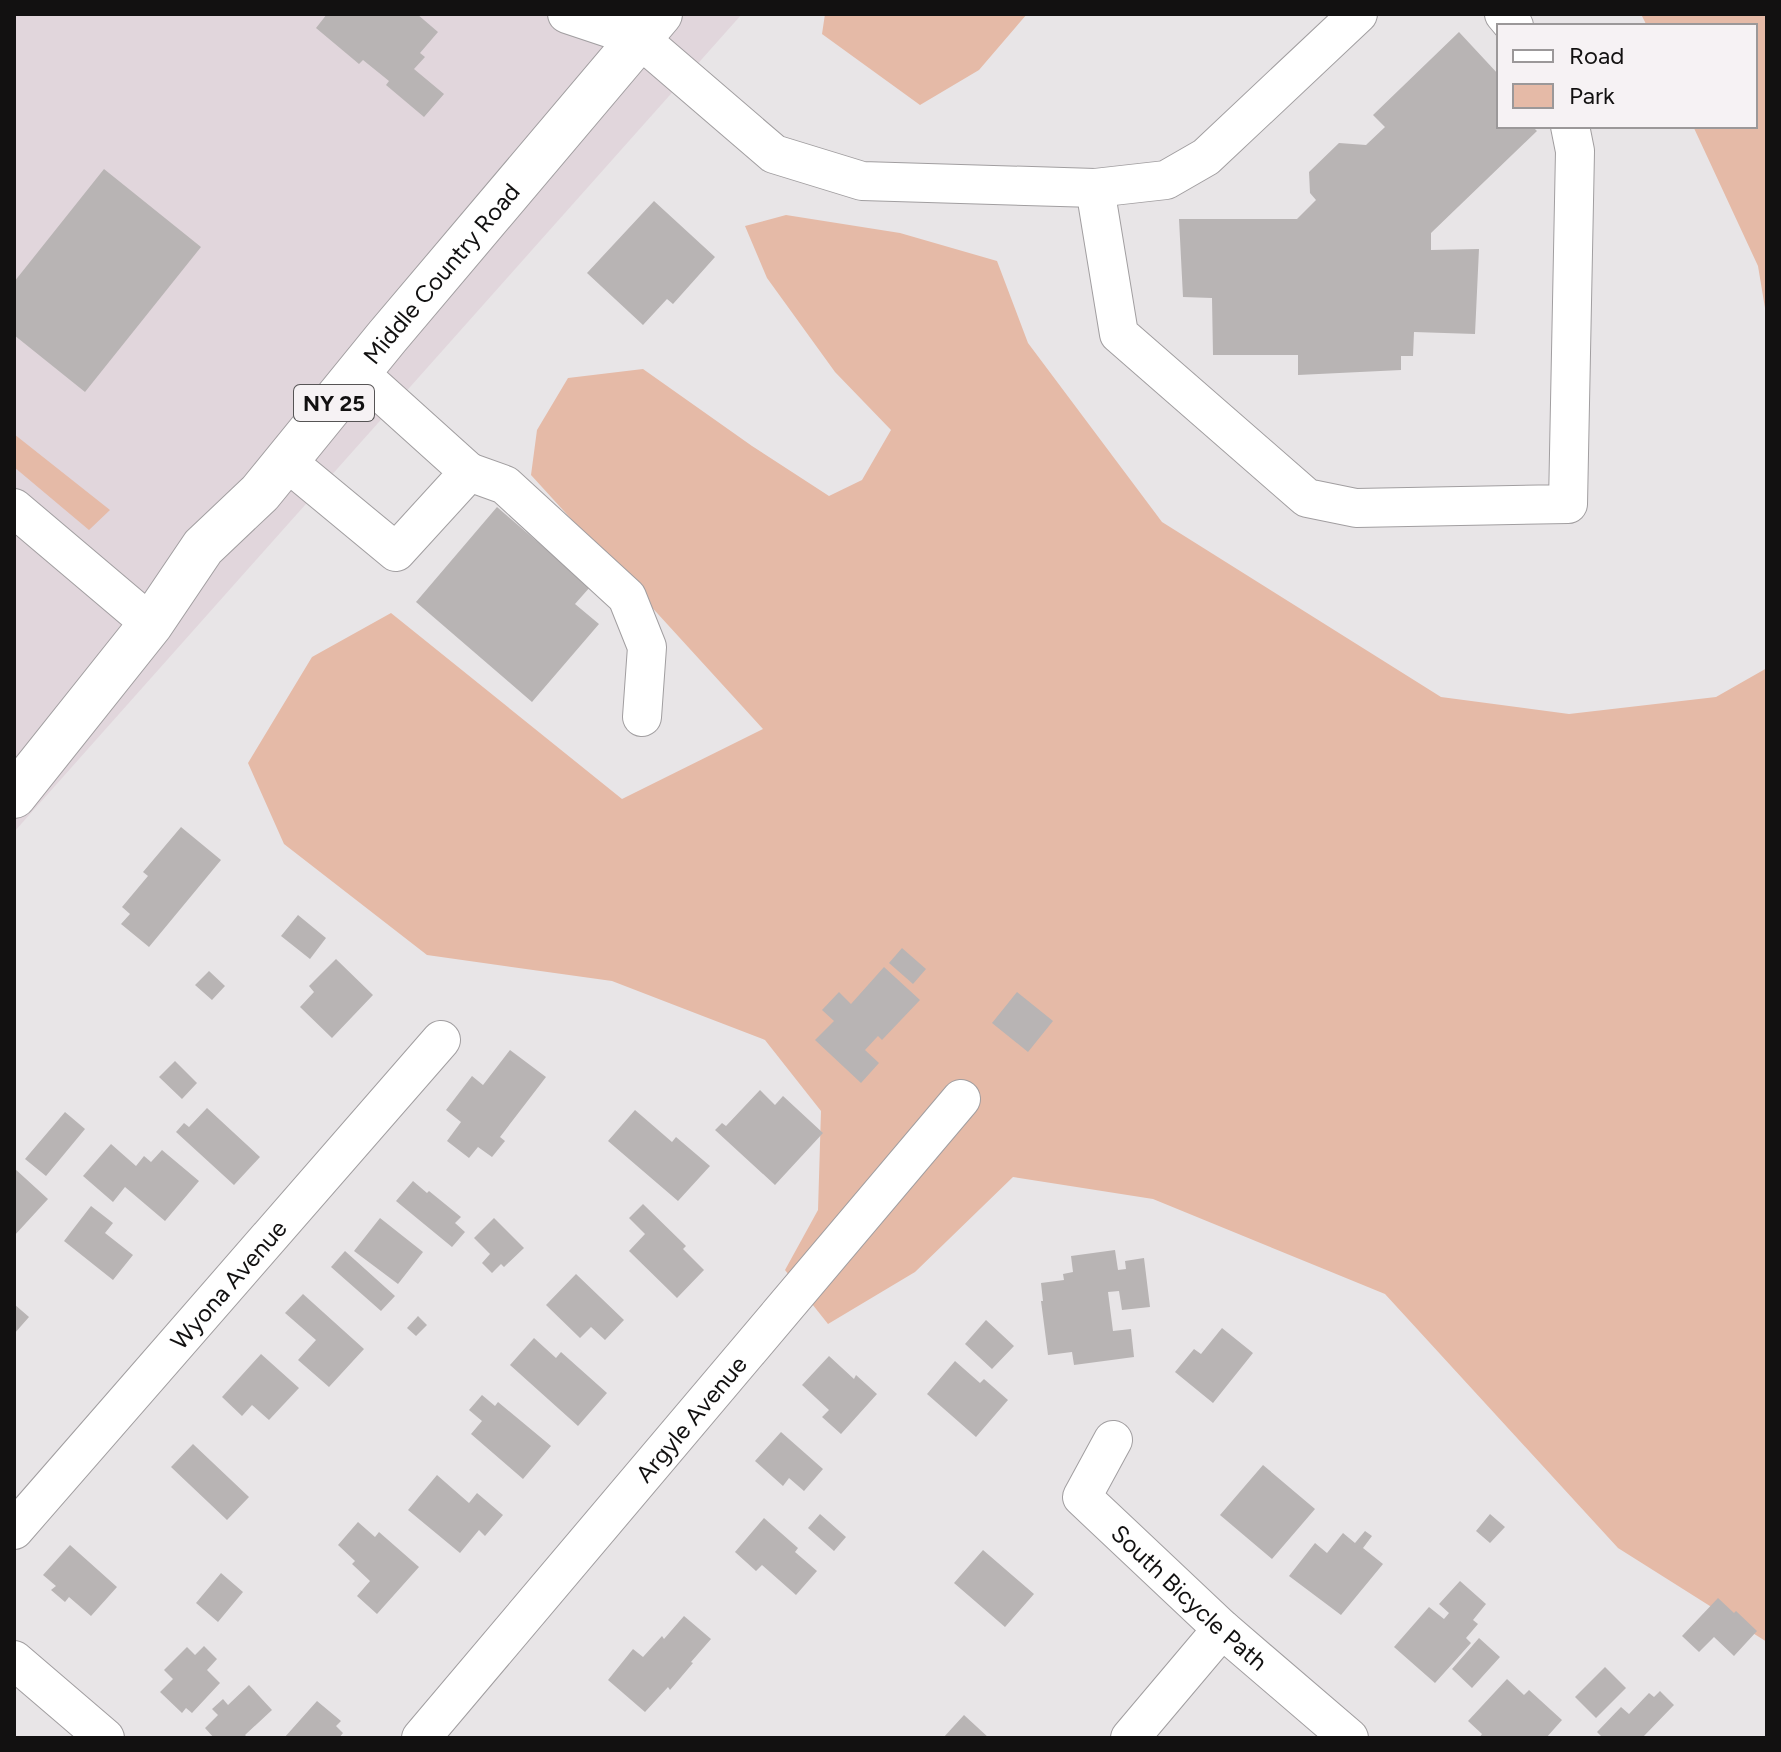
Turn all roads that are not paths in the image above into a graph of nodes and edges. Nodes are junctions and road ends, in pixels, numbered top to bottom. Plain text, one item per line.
1 (567, 14) edge
2 (1358, 14) edge
3 (641, 22) edge
4 (1570, 128) edge
5 (1095, 188) junction
6 (358, 372) junction
7 (286, 461) junction
8 (469, 472) junction
9 (14, 508) edge
10 (151, 624) junction
11 (642, 717) dead end
12 (14, 796) edge
13 (441, 1040) dead end
14 (961, 1099) dead end
15 (1113, 1440) dead end
16 (14, 1530) edge
17 (1222, 1629) junction
18 (14, 1660) edge
19 (105, 1738) edge
20 (421, 1738) edge
21 (1130, 1738) edge
22 (1349, 1738) edge

1 - 3 street
2 - 5 street
3 - 5 street
3 - 6 main road, Middle Country Road / NY 25
4 - 5 street
6 - 7 main road, Middle Country Road / NY 25
6 - 8 street
7 - 8 street
7 - 10 main road, Middle Country Road / NY 25
8 - 11 street
9 - 10 street
10 - 12 main road, Middle Country Road / NY 25
13 - 16 street, Wyona Avenue
14 - 20 street, Argyle Avenue
15 - 17 street, South Bicycle Path
17 - 21 street
17 - 22 street, South Bicycle Path
18 - 19 street

